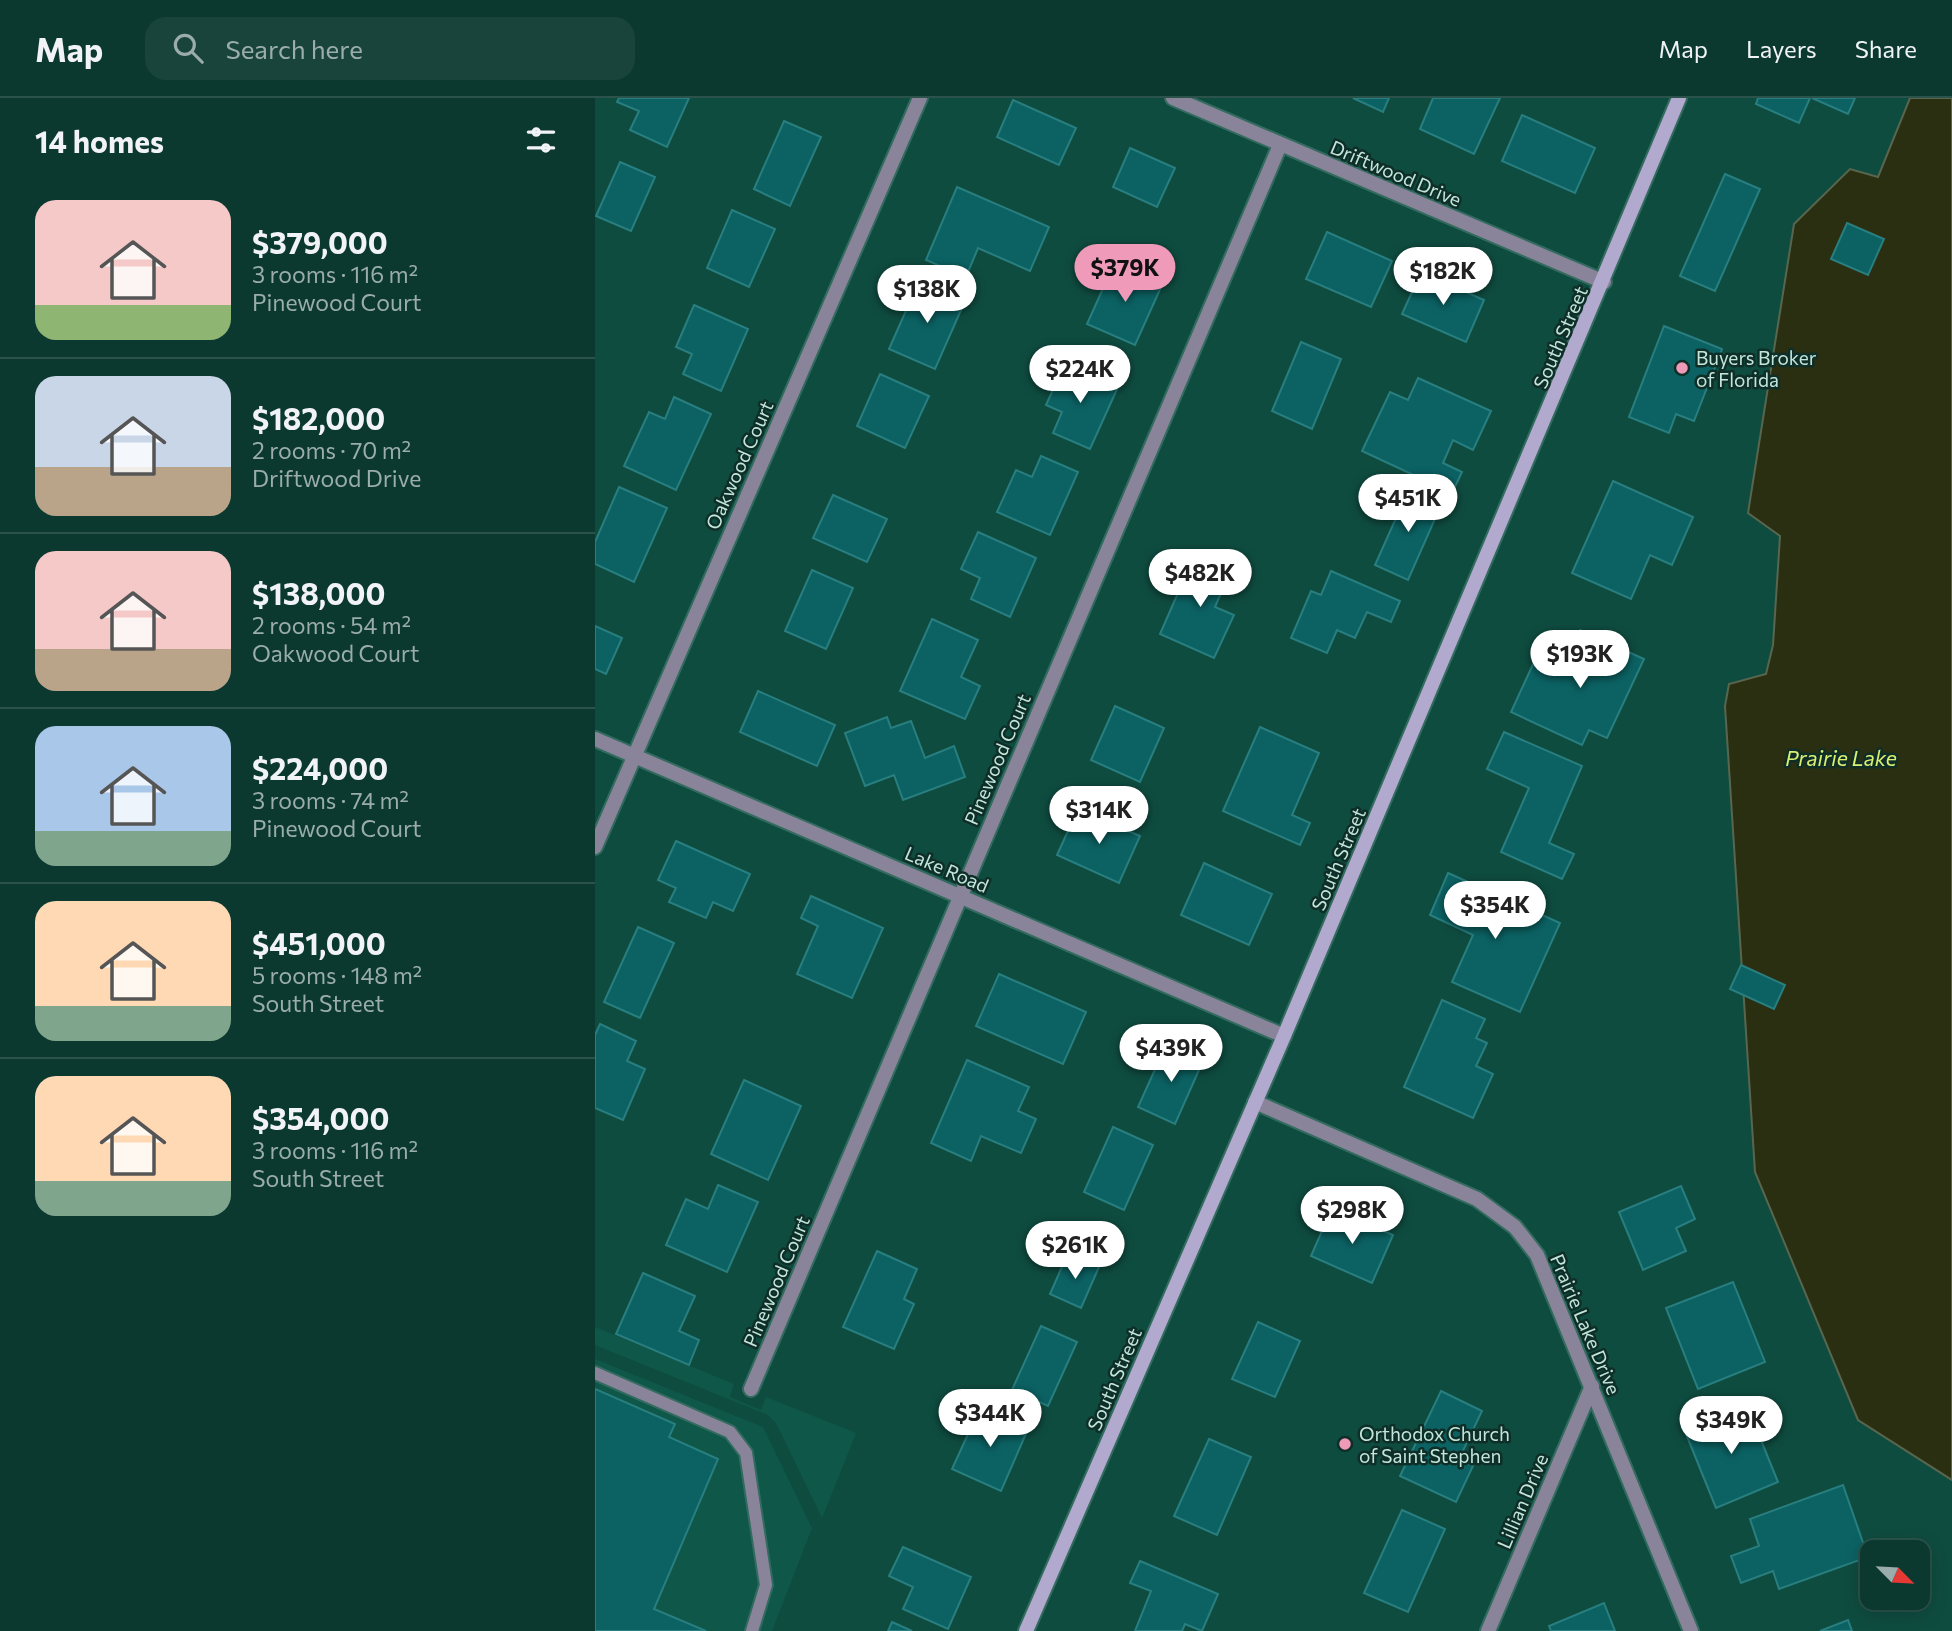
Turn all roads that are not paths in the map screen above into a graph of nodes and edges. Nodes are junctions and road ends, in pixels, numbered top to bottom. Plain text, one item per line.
1 (920, 98) edge
2 (1173, 98) edge
3 (1679, 98) edge
4 (1280, 145) junction
5 (1604, 282) junction
6 (595, 739) edge
7 (633, 756) junction
8 (595, 847) edge
9 (960, 896) junction
10 (1284, 1036) junction
11 (1255, 1102) junction
12 (595, 1373) edge
13 (1592, 1386) junction
14 (751, 1389) dead end
15 (752, 1631) edge
16 (1025, 1631) edge
17 (1488, 1631) edge
18 (1691, 1631) edge

1 - 7 street, Oakwood Court
2 - 4 street, Driftwood Drive
3 - 5 street, South Street
4 - 5 street, Driftwood Drive
4 - 9 street, Pinewood Court
5 - 10 street, South Street
6 - 7 street, Lake Road
7 - 8 street, Oakwood Court
7 - 9 street, Lake Road
9 - 10 street, Lake Road
9 - 14 street, Pinewood Court
10 - 11 street, South Street
11 - 13 street, Prairie Lake Drive
11 - 16 street, South Street
12 - 15 lane
13 - 17 street, Lillian Drive
13 - 18 street, Prairie Lake Drive

